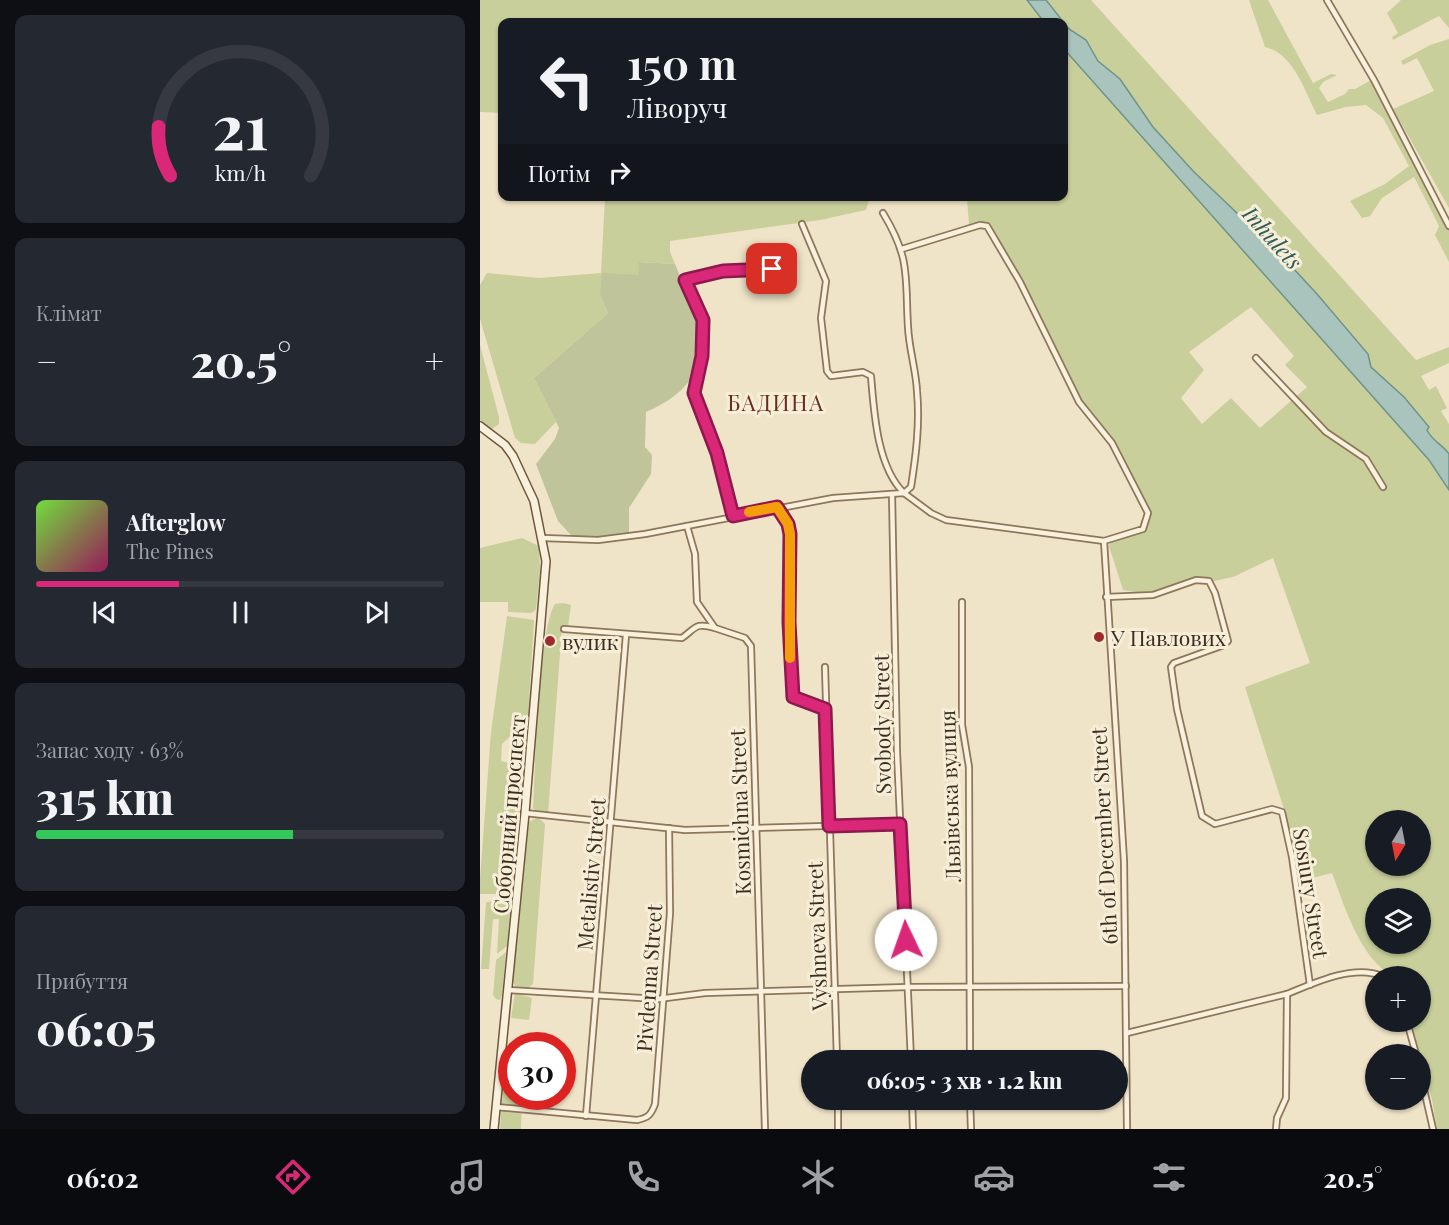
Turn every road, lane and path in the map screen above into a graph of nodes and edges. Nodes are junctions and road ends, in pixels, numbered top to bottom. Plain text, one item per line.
1 (1327, 0) edge
2 (883, 213) dead end
3 (802, 224) dead end
4 (1449, 226) edge
5 (902, 249) junction
6 (772, 269) dead end
7 (1257, 358) dead end
8 (480, 426) edge
9 (1383, 487) dead end
10 (904, 493) junction
11 (892, 494) junction
12 (777, 507) junction
13 (733, 516) junction
14 (687, 526) junction
15 (543, 538) junction
16 (1104, 541) junction
17 (1106, 597) junction
18 (962, 602) dead end
19 (715, 628) junction
20 (564, 629) dead end
21 (626, 635) junction
22 (825, 667) dead end
23 (825, 709) junction
24 (525, 813) junction
25 (611, 822) junction
26 (900, 824) junction
27 (829, 826) junction
28 (669, 828) junction
29 (756, 829) junction
30 (1365, 972) edge
31 (1310, 985) junction
32 (1126, 986) junction
33 (908, 987) junction
34 (970, 988) junction
35 (508, 990) junction
36 (835, 990) junction
37 (762, 993) junction
38 (1287, 994) junction
39 (596, 997) junction
40 (664, 997) junction
41 (1127, 1033) junction
42 (837, 1050) edge
43 (911, 1050) edge
44 (970, 1050) edge
45 (496, 1107) junction
46 (838, 1110) edge
47 (912, 1110) edge
48 (970, 1110) edge
49 (1429, 1110) edge
50 (586, 1116) junction
51 (637, 1120) junction
52 (494, 1129) edge
53 (636, 1129) edge
54 (765, 1129) edge
55 (838, 1129) edge
56 (913, 1129) edge
57 (971, 1129) edge
58 (1127, 1129) edge
59 (1276, 1129) edge
60 (1433, 1129) edge

1 - 4 street
2 - 5 street
3 - 10 street
5 - 10 street
5 - 16 street
6 - 13 street
7 - 9 street
8 - 15 main road, Соборний проспект
10 - 11 street
10 - 16 street
11 - 12 street
11 - 26 street, Svobody Street
12 - 13 street
12 - 23 street
13 - 14 street
14 - 15 street
14 - 19 street
15 - 24 main road, Соборний проспект
16 - 17 street, 6th of December Street
17 - 31 street, Sosiury Street
17 - 32 street, 6th of December Street
18 - 34 street, Львівська вулиця
19 - 21 street
19 - 29 street, Kosmichna Street
20 - 21 street
21 - 25 street, Metalistiv Street
22 - 23 street, Vyshneva Street
23 - 27 street, Vyshneva Street
24 - 25 street
24 - 35 main road, Соборний проспект
25 - 28 street
25 - 39 street, Metalistiv Street
26 - 27 street
26 - 33 street, Svobody Street
27 - 29 street
27 - 36 street, Vyshneva Street
28 - 29 street
28 - 40 street, Pivdenna Street
29 - 37 street, Kosmichna Street
30 - 31 street
31 - 38 street
32 - 34 street
32 - 41 street, 6th of December Street
33 - 34 street
33 - 36 street
33 - 43 street, Svobody Street
34 - 44 street, Львівська вулиця
35 - 39 street
35 - 45 main road, Соборний проспект
36 - 37 street
36 - 42 street, Vyshneva Street
37 - 40 street
37 - 54 street, Kosmichna Street
38 - 41 street
38 - 59 street
39 - 40 street
39 - 50 street, Metalistiv Street
40 - 51 street, Pivdenna Street
41 - 58 street, 6th of December Street
45 - 50 street
45 - 52 main road, Соборний проспект
46 - 55 street
47 - 56 street
48 - 57 street
49 - 60 street
50 - 51 street
51 - 53 street

